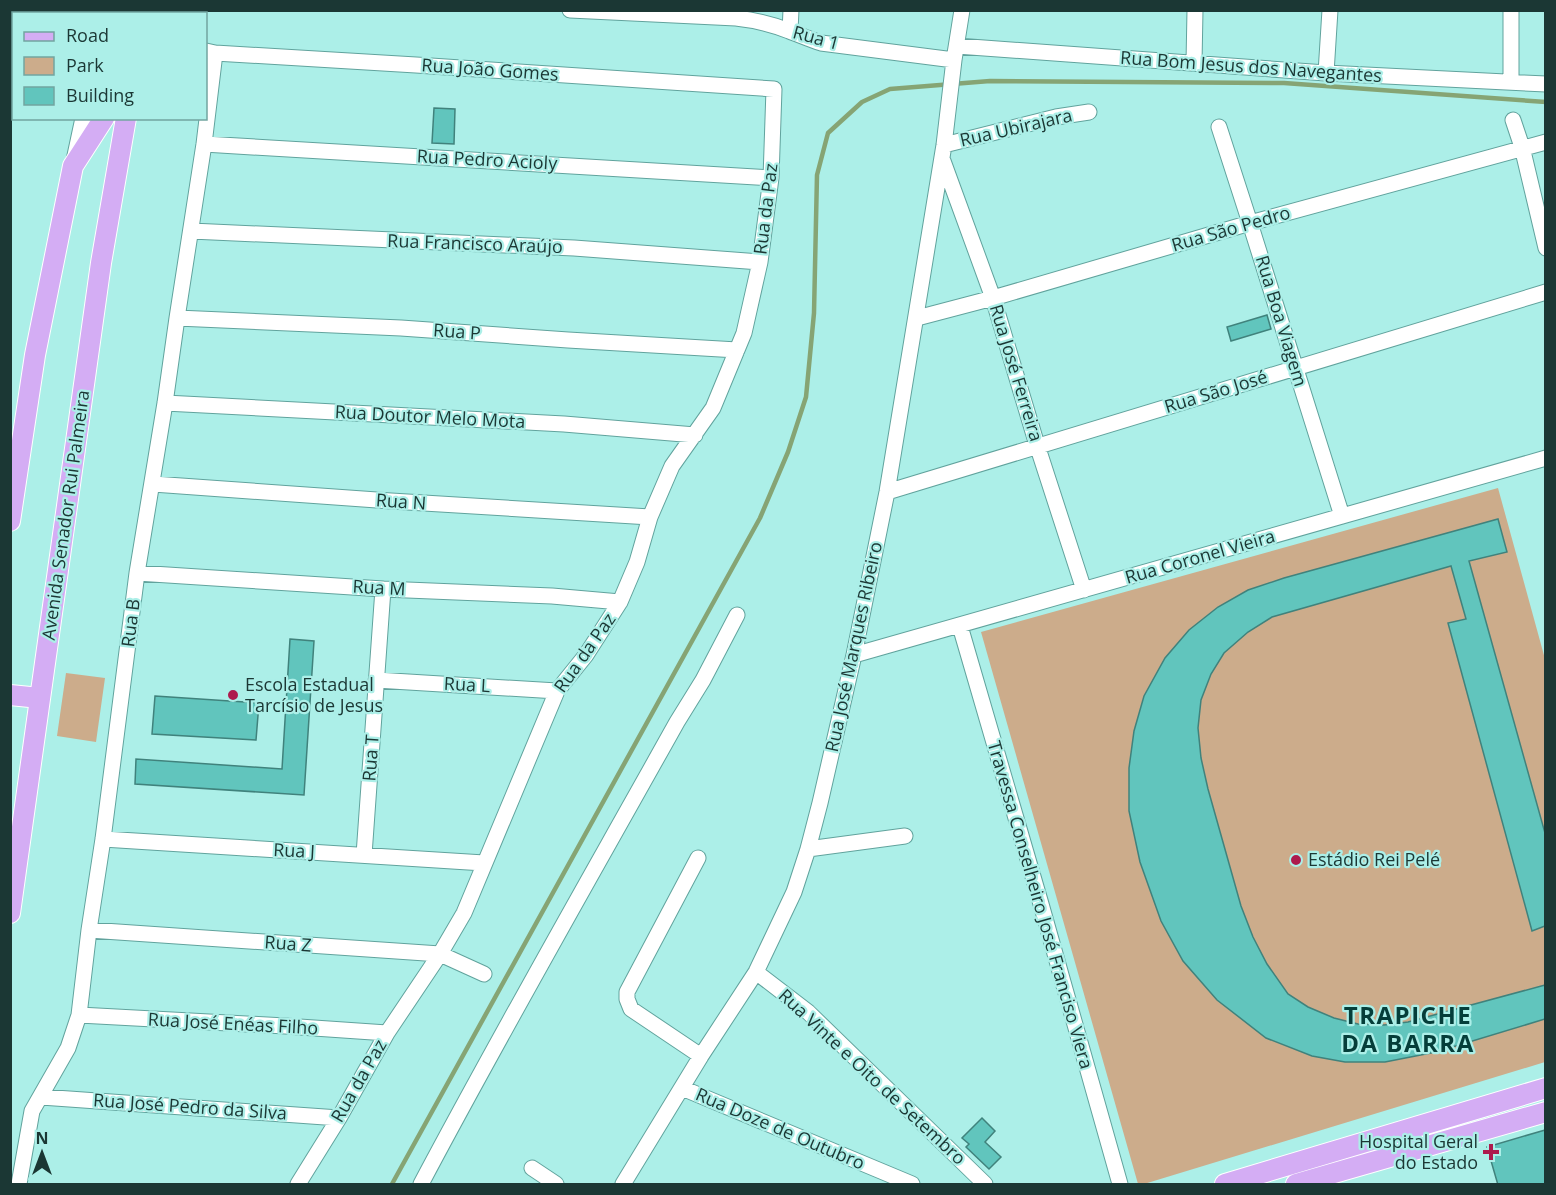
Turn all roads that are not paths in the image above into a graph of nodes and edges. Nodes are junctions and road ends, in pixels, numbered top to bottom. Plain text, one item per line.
1 (570, 10) edge
2 (791, 10) edge
3 (962, 10) edge
4 (1195, 10) edge
5 (1330, 10) edge
6 (1511, 10) edge
7 (790, 31) junction
8 (210, 52) edge
9 (955, 57) junction
10 (1194, 63) junction
11 (1326, 73) junction
12 (1511, 81) junction
13 (1545, 84) edge
14 (774, 89) joint
15 (207, 98) edge
16 (1089, 112) dead end
17 (82, 120) edge
18 (103, 120) edge
19 (126, 120) edge
20 (206, 120) edge
21 (1513, 120) dead end
22 (1219, 127) dead end
23 (1545, 142) edge
24 (204, 144) junction
25 (1522, 147) junction
26 (943, 152) junction
27 (73, 165) junction
28 (771, 178) junction
29 (1250, 223) junction
30 (191, 231) junction
31 (1545, 248) edge
32 (760, 262) junction
33 (1545, 292) edge
34 (993, 297) junction
35 (177, 318) junction
36 (916, 318) junction
37 (737, 350) junction
38 (1295, 368) junction
39 (165, 403) junction
40 (695, 435) junction
41 (1037, 445) junction
42 (1545, 458) edge
43 (153, 484) junction
44 (887, 492) junction
45 (650, 516) junction
46 (1342, 516) junction
47 (10, 521) edge
48 (137, 573) junction
49 (383, 589) junction
50 (1084, 590) junction
51 (620, 602) junction
52 (737, 615) dead end
53 (960, 626) junction
54 (854, 655) junction
55 (376, 680) junction
56 (557, 690) junction
57 (10, 694) edge
58 (40, 698) junction
59 (16, 830) edge
60 (905, 836) dead end
61 (104, 839) junction
62 (808, 849) junction
63 (364, 855) junction
64 (698, 858) dead end
65 (484, 863) junction
66 (10, 913) edge
67 (89, 930) junction
68 (440, 954) junction
69 (756, 972) junction
70 (484, 974) dead end
71 (79, 1015) junction
72 (387, 1033) junction
73 (701, 1056) junction
74 (682, 1088) junction
75 (1545, 1088) edge
76 (41, 1097) junction
77 (1545, 1112) edge
78 (339, 1118) junction
79 (532, 1168) dead end
80 (20, 1185) edge
81 (298, 1185) edge
82 (421, 1185) edge
83 (556, 1185) edge
84 (623, 1185) edge
85 (912, 1185) edge
86 (985, 1185) edge
87 (1120, 1185) edge
88 (1225, 1185) edge
89 (1296, 1185) edge

1 - 7 street, Rua 1
2 - 7 street
3 - 9 street, Rua José Marques Ribeiro
4 - 10 street
5 - 11 street
6 - 12 street
7 - 9 street, Rua 1
8 - 14 street, Rua João Gomes
8 - 15 street, Rua B
9 - 10 street, Rua Bom Jesus dos Navegantes
9 - 26 street, Rua José Marques Ribeiro
10 - 11 street, Rua Bom Jesus dos Navegantes
11 - 12 street, Rua Bom Jesus dos Navegantes
12 - 13 street, Rua Bom Jesus dos Navegantes
14 - 28 street, Rua da Paz
16 - 26 street, Rua Ubirajara
17 - 27 street
18 - 27 main road
19 - 58 main road, Avenida Senador Rui Palmeira
20 - 24 street, Rua B
21 - 25 street
22 - 29 street, Rua Boa Viagem
23 - 25 street, Rua São Pedro
24 - 28 street, Rua Pedro Acioly
24 - 30 street, Rua B
25 - 29 street, Rua São Pedro
25 - 31 street
26 - 34 street, Rua José Ferreira
26 - 36 street, Rua José Marques Ribeiro
27 - 47 main road
28 - 32 street, Rua da Paz
29 - 34 street, Rua São Pedro
29 - 38 street, Rua Boa Viagem
30 - 32 street, Rua Francisco Araújo
30 - 35 street, Rua B
32 - 37 street, Rua da Paz
33 - 38 street, Rua São José
34 - 36 street, Rua São Pedro
34 - 41 street, Rua José Ferreira
35 - 37 street, Rua P
35 - 39 street, Rua B
36 - 44 street, Rua José Marques Ribeiro
37 - 40 street, Rua da Paz
38 - 41 street, Rua São José
38 - 46 street, Rua Boa Viagem
39 - 40 street, Rua Doutor Melo Mota
39 - 43 street, Rua B
40 - 45 street, Rua da Paz
41 - 44 street, Rua São José
41 - 50 street, Rua José Ferreira
42 - 46 street, Rua Coronel Vieira
43 - 45 street, Rua N
43 - 48 street, Rua B
44 - 54 street, Rua José Marques Ribeiro
45 - 51 street, Rua da Paz
46 - 50 street, Rua Coronel Vieira
48 - 49 street, Rua M
48 - 61 street, Rua B
49 - 51 street, Rua M
49 - 55 street, Rua T
50 - 53 street, Rua Coronel Vieira
51 - 56 street, Rua da Paz
52 - 82 street
53 - 54 street, Rua Coronel Vieira
53 - 87 street, Travessa Conselheiro José Franciso Viera
54 - 62 street, Rua José Marques Ribeiro
55 - 56 street, Rua L
55 - 63 street, Rua T
56 - 65 street, Rua da Paz
57 - 58 main road
58 - 59 main road, Avenida Senador Rui Palmeira
59 - 66 main road, Avenida Senador Rui Palmeira
60 - 62 street
61 - 63 street, Rua J
61 - 67 street, Rua B
62 - 69 street, Rua José Marques Ribeiro
63 - 65 street, Rua J
64 - 73 street
65 - 68 street, Rua da Paz
67 - 68 street, Rua Z
67 - 71 street, Rua B
68 - 70 street, Rua Z
68 - 72 street, Rua da Paz
69 - 73 street, Rua José Marques Ribeiro
69 - 86 street, Rua Vinte e Oito de Setembro
71 - 72 street, Rua José Enéas Filho
71 - 76 street, Rua B
72 - 78 street, Rua da Paz
73 - 74 street, Rua José Marques Ribeiro
74 - 84 street, Rua José Marques Ribeiro
74 - 85 street, Rua Doze de Outubro
75 - 88 main road
76 - 78 street, Rua José Pedro da Silva
76 - 80 street, Rua B
77 - 89 main road
78 - 81 street, Rua da Paz
79 - 83 street

